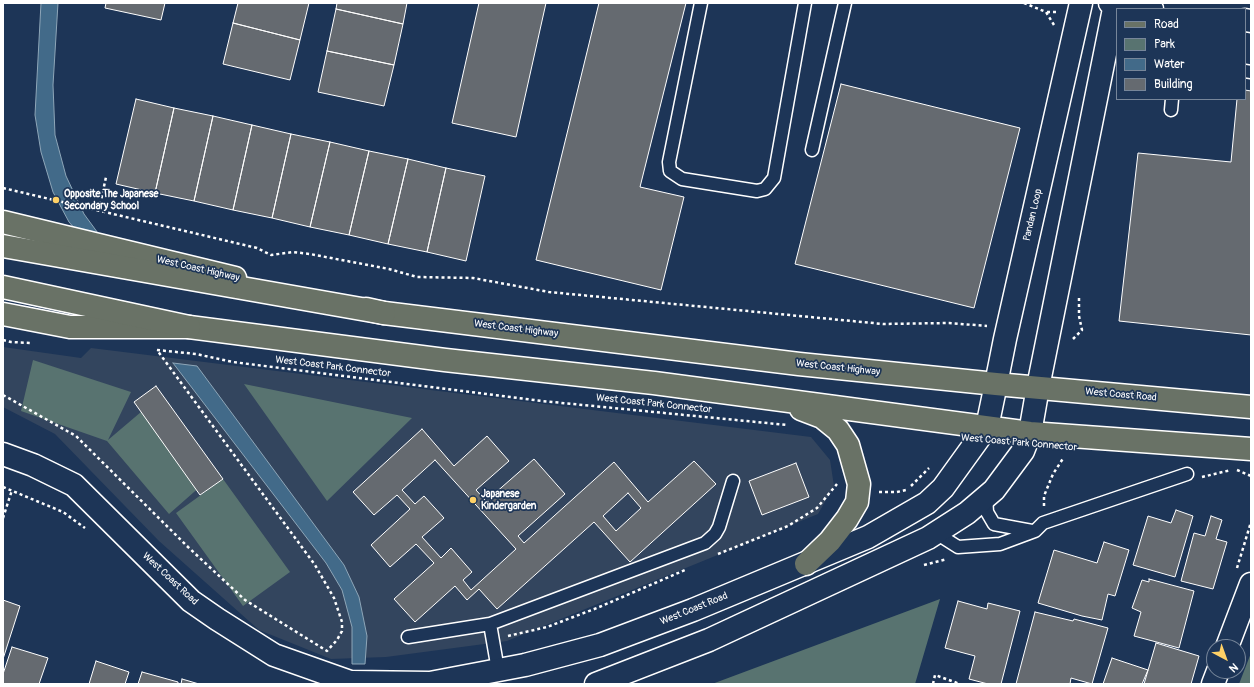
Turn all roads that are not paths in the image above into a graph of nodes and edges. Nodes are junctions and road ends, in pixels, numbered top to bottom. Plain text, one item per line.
1 (701, 3) edge
2 (805, 3) edge
3 (845, 3) edge
4 (1081, 3) edge
5 (1113, 4) edge
6 (1144, 8) edge
7 (812, 150) dead end
8 (3, 222) edge
9 (3, 246) edge
10 (3, 287) edge
11 (384, 313) junction
12 (3, 314) edge
13 (189, 327) junction
14 (996, 384) junction
15 (1038, 387) junction
16 (770, 398) junction
17 (1251, 407) edge
18 (987, 427) junction
19 (1030, 433) junction
20 (1251, 449) edge
21 (3, 454) edge
22 (1187, 474) dead end
23 (732, 481) dead end
24 (986, 497) junction
25 (1035, 531) junction
26 (936, 533) junction
27 (806, 564) junction
28 (1251, 584) edge
29 (490, 624) junction
30 (408, 637) dead end
31 (1230, 639) edge
32 (498, 670) junction
33 (354, 683) edge
34 (430, 683) edge
35 (596, 684) edge

1 - 2 lane
3 - 7 lane
4 - 14 street, Pandan Loop
5 - 6 street
5 - 15 street
8 - 11 main road, West Coast Highway
9 - 11 main road
10 - 13 main road
11 - 14 main road, West Coast Highway
12 - 13 main road
13 - 16 main road
14 - 15 main road, West Coast Highway
14 - 18 street, Pandan Loop
15 - 17 main road, West Coast Road
15 - 19 street
16 - 18 main road
16 - 27 main road
18 - 19 main road
18 - 27 street, West Coast Road
19 - 20 main road
19 - 24 street
21 - 33 street, West Coast Road
22 - 25 lane
23 - 29 lane
24 - 25 lane
24 - 26 street
25 - 26 lane
26 - 35 street
27 - 32 street, West Coast Road
28 - 31 street
29 - 30 lane
29 - 32 lane
32 - 34 street, West Coast Road
33 - 34 street, West Coast Road

